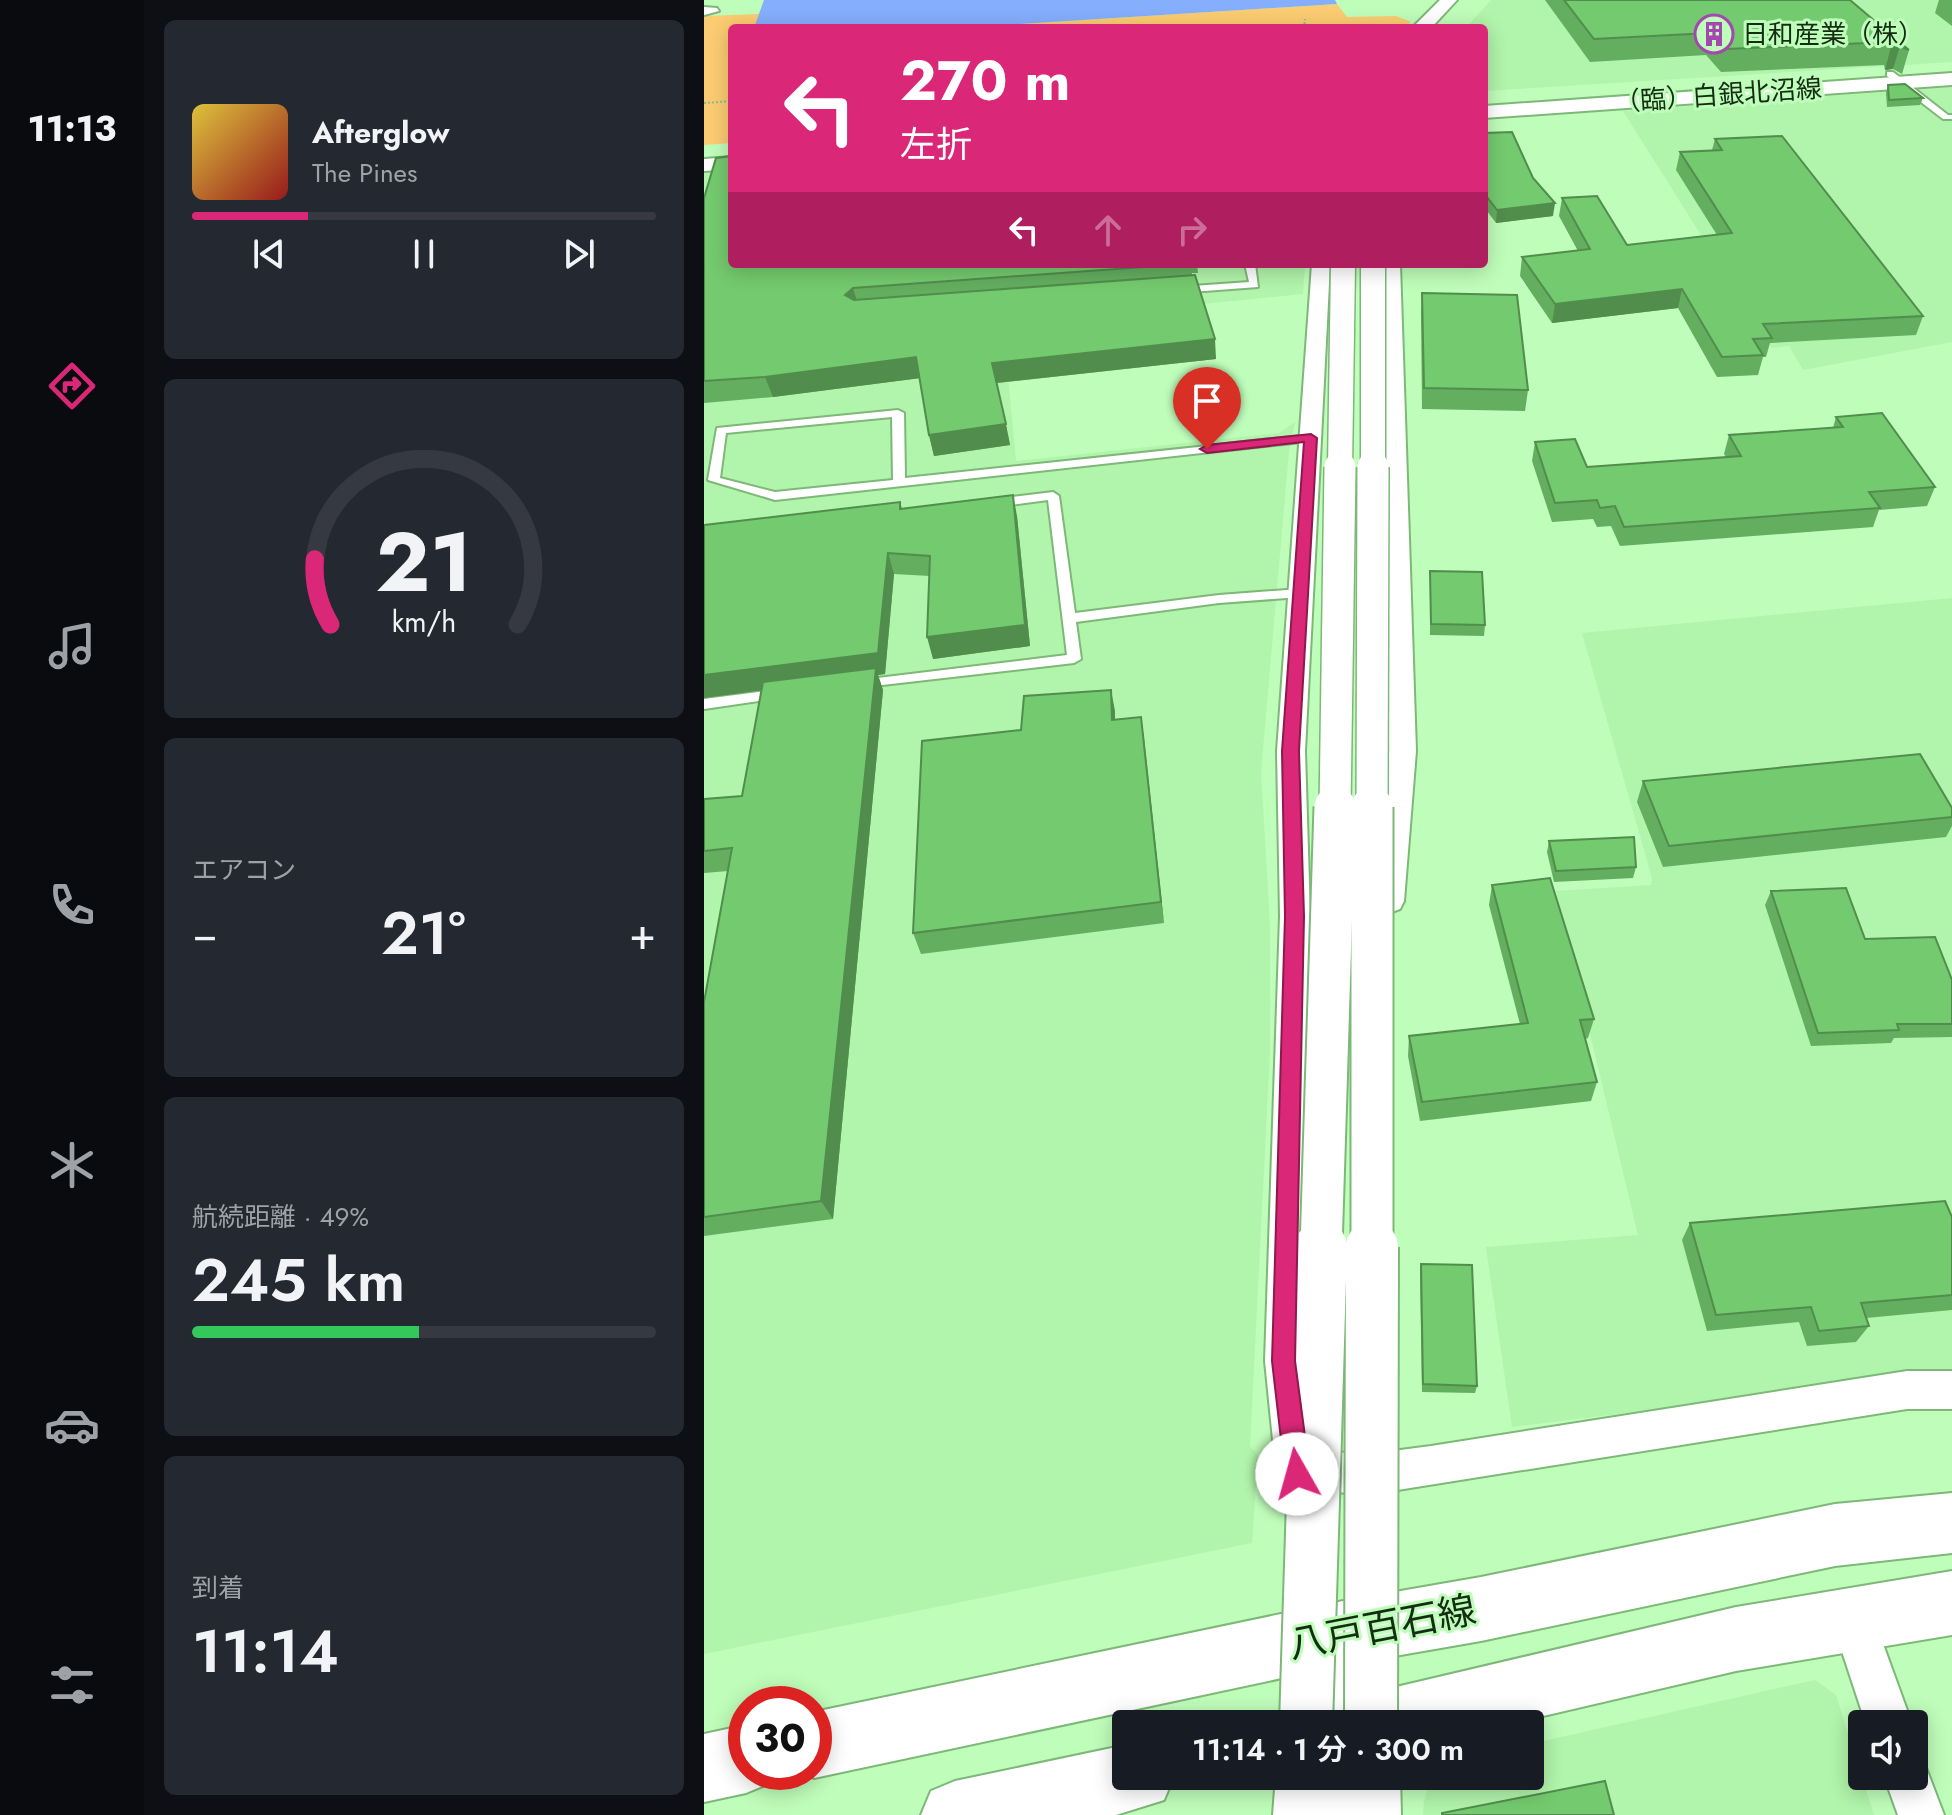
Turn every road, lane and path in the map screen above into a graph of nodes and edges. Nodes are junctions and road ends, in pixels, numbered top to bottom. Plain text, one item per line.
1 (1456, 4) edge
2 (1305, 19) dead end
3 (1304, 24) edge
4 (1427, 24) edge
5 (1445, 24) edge
6 (1952, 70) edge
7 (1894, 78) junction
8 (1952, 79) edge
9 (728, 101) edge
10 (1488, 101) edge
11 (704, 103) edge
12 (1488, 112) edge
13 (1952, 117) edge
14 (728, 150) edge
15 (704, 152) edge
16 (728, 163) edge
17 (704, 165) edge
18 (1251, 268) edge
19 (1321, 268) edge
20 (1343, 268) edge
21 (1373, 268) edge
22 (1391, 268) edge
23 (1160, 292) edge
24 (1311, 438) junction
25 (899, 482) junction
26 (990, 503) edge
27 (1301, 593) junction
28 (1071, 618) junction
29 (843, 687) edge
30 (796, 693) edge
31 (704, 704) edge
32 (1952, 1390) edge
33 (1385, 1472) junction
34 (1297, 1474) junction
35 (1952, 1523) edge
36 (1952, 1603) edge
37 (1852, 1615) junction
38 (1343, 1633) junction
39 (1306, 1710) edge
40 (1340, 1710) edge
41 (1371, 1710) edge
42 (1435, 1710) edge
43 (1884, 1710) edge
44 (832, 1741) edge
45 (728, 1763) edge
46 (704, 1768) edge
47 (1112, 1782) edge
48 (1304, 1790) edge
49 (1340, 1790) edge
50 (1371, 1790) edge
51 (1912, 1790) edge
52 (955, 1815) edge
53 (1303, 1815) edge
54 (1340, 1815) edge
55 (1371, 1815) edge
56 (1921, 1815) edge

1 - 4 street
1 - 5 street
2 - 3 path
6 - 7 street, （臨）白銀北沼線
7 - 8 street, （臨）白銀北沼線
7 - 10 street, （臨）白銀北沼線
7 - 12 street, （臨）白銀北沼線
7 - 13 lane
9 - 11 path
14 - 15 street
16 - 17 street
18 - 23 lane
19 - 24 street
20 - 39 street, bridge
21 - 41 street, bridge
22 - 33 street
24 - 25 lane
24 - 27 street
25 - 25 lane
26 - 28 lane
27 - 28 lane
27 - 34 street
28 - 29 lane
30 - 31 lane
32 - 33 street
33 - 34 street
33 - 38 street
34 - 38 street
35 - 38 main road, 八戸百石線
36 - 37 main road
37 - 42 main road
37 - 43 street
38 - 40 street
38 - 44 main road, 八戸百石線
45 - 46 main road
47 - 52 main road
48 - 53 street
49 - 54 street
50 - 55 street
51 - 56 street

